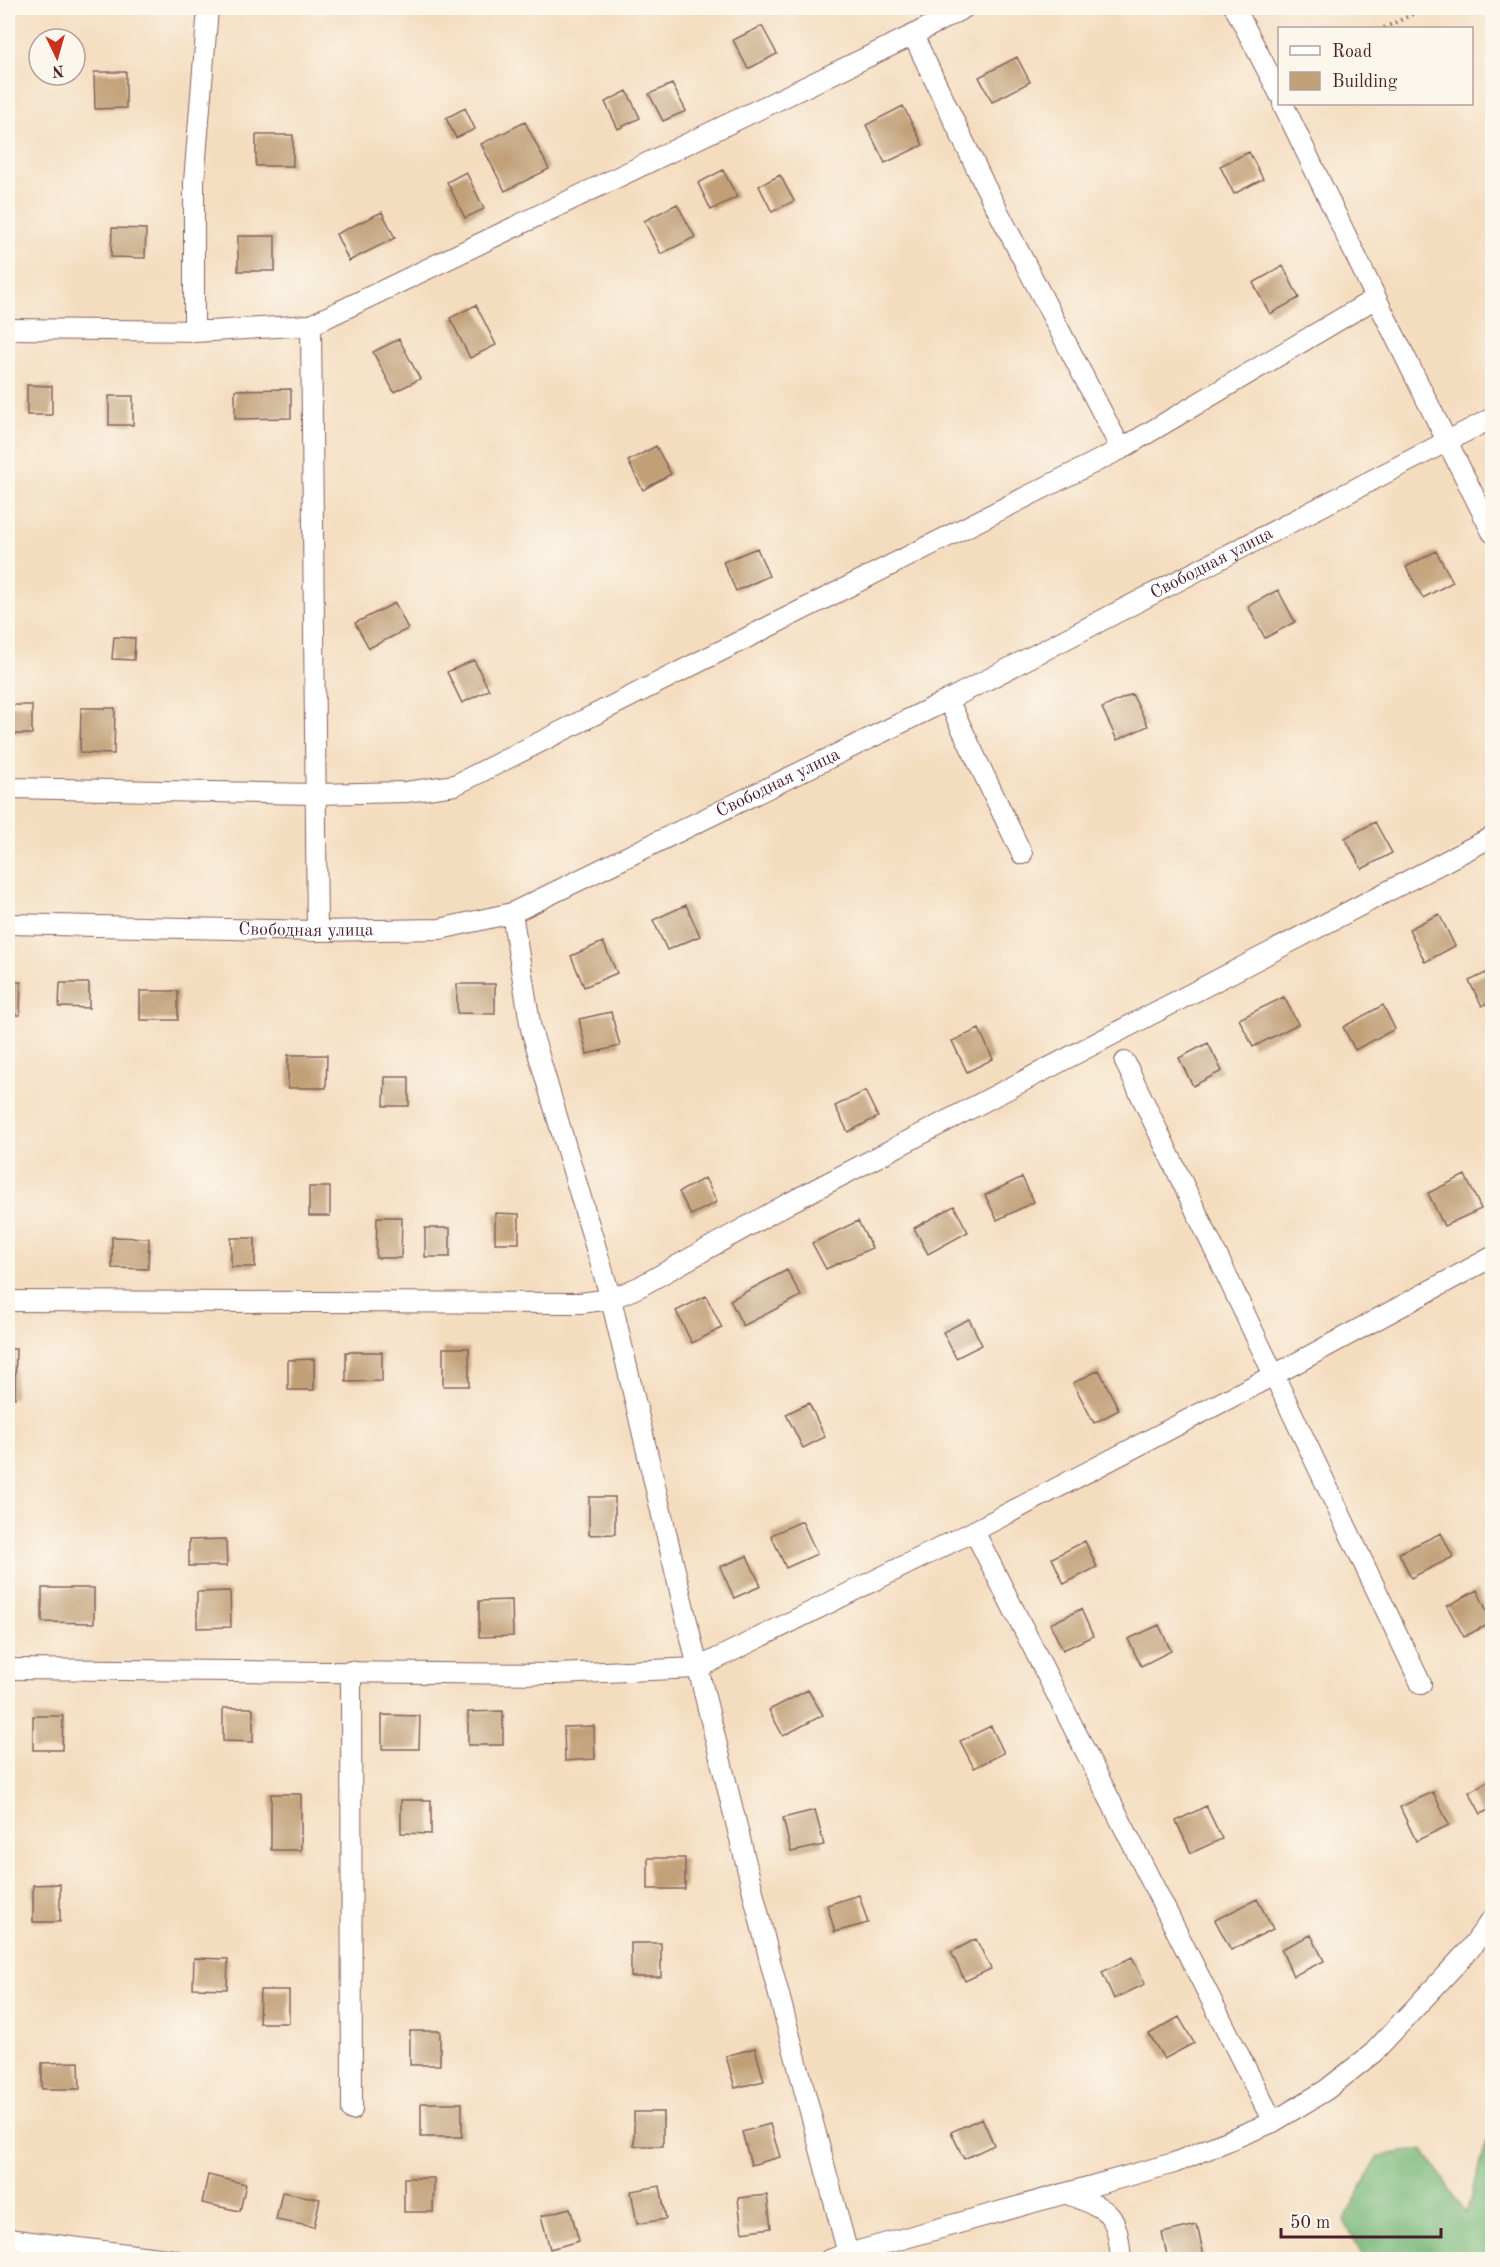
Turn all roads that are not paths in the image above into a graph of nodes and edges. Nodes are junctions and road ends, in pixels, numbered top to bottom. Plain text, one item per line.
1 (208, 8) edge
2 (964, 8) edge
3 (1235, 8) edge
4 (913, 35) junction
5 (1278, 91) edge
6 (1283, 105) edge
7 (1376, 298) junction
8 (310, 325) junction
9 (8, 329) edge
10 (194, 332) junction
11 (1492, 418) edge
12 (1446, 441) junction
13 (1120, 449) junction
14 (1492, 532) edge
15 (948, 700) junction
16 (8, 788) edge
17 (316, 794) junction
18 (1492, 837) edge
19 (1022, 854) dead end
20 (512, 913) junction
21 (8, 924) edge
22 (317, 932) junction
23 (1125, 1062) dead end
24 (1492, 1257) edge
25 (611, 1299) junction
26 (8, 1301) edge
27 (1274, 1375) junction
28 (975, 1531) junction
29 (698, 1668) junction
30 (8, 1669) edge
31 (351, 1671) junction
32 (1421, 1684) dead end
33 (1492, 1919) edge
34 (352, 2110) dead end
35 (1273, 2122) junction
36 (1067, 2194) junction
37 (8, 2239) edge
38 (848, 2254) junction
39 (174, 2259) edge
40 (829, 2259) edge
41 (1121, 2259) edge

1 - 10 street
2 - 4 street
3 - 5 street
4 - 8 street
4 - 13 street
6 - 7 street
7 - 12 street
7 - 13 street
8 - 10 street
8 - 17 street
9 - 10 street
11 - 12 street, Свободная улица
12 - 14 street
12 - 15 street, Свободная улица
13 - 17 street
15 - 19 street
15 - 20 street, Свободная улица
16 - 17 street
17 - 22 street
18 - 25 street
20 - 22 street, Свободная улица
20 - 25 street
21 - 22 street, Свободная улица
23 - 27 street
24 - 27 street
25 - 26 street
25 - 29 street
27 - 28 street
27 - 32 street
28 - 29 street
28 - 35 street
29 - 31 street
29 - 38 street
30 - 31 street
31 - 34 street
33 - 35 street
35 - 36 street
36 - 38 street
36 - 41 street
37 - 39 street
38 - 40 street

